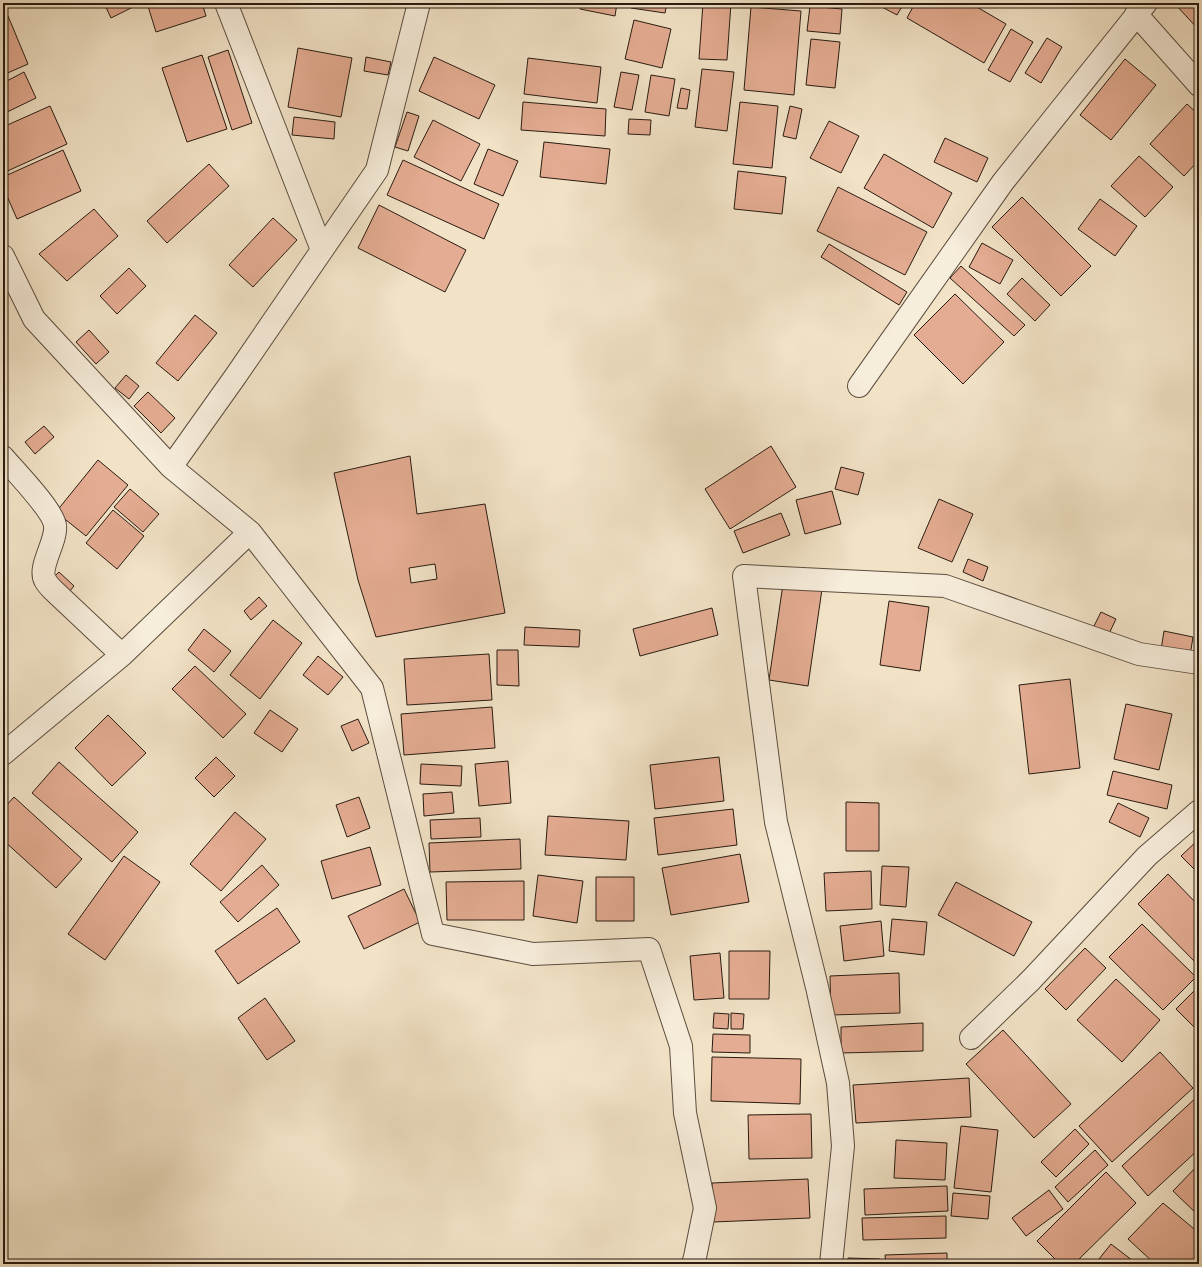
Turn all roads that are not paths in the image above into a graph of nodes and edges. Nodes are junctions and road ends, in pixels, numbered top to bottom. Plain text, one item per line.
1 (226, 3) edge
2 (419, 3) edge
3 (1141, 8) edge
4 (1199, 85) edge
5 (322, 250) junction
6 (3, 256) edge
7 (859, 386) dead end
8 (3, 457) edge
9 (171, 467) junction
10 (250, 532) junction
11 (122, 655) junction
12 (1199, 663) edge
13 (3, 754) edge
14 (1199, 811) edge
15 (971, 1038) dead end
16 (693, 1264) edge
17 (831, 1264) edge

1 - 5 street
2 - 5 street
3 - 4 street
3 - 7 street
5 - 9 street
6 - 9 street
8 - 11 street
9 - 10 street
10 - 11 street
10 - 16 street
11 - 13 street
12 - 17 street
14 - 15 street

